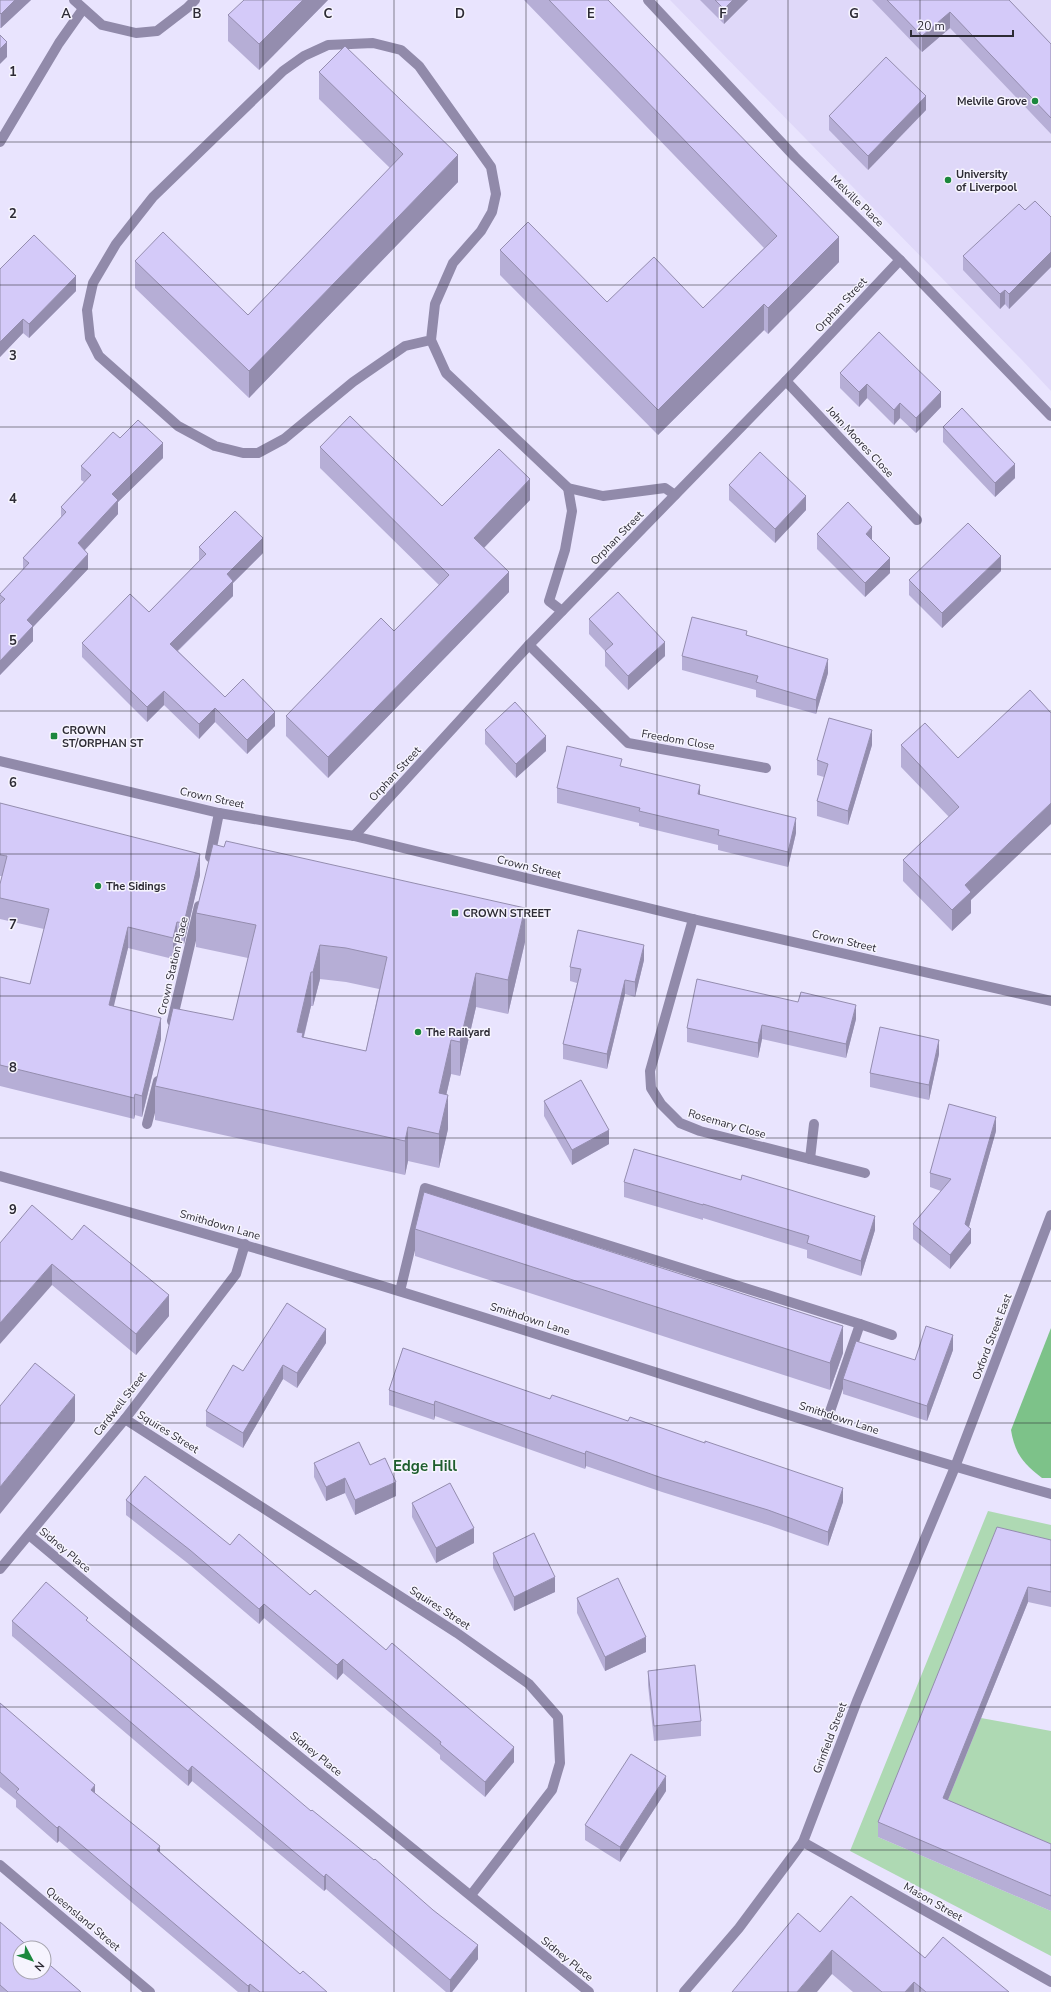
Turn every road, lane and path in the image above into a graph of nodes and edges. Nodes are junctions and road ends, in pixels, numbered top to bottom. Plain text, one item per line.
1 (74, 0) edge
2 (194, 0) edge
3 (648, 0) edge
4 (83, 9) junction
5 (0, 142) edge
6 (900, 260) junction
7 (430, 340) junction
8 (786, 381) junction
9 (1051, 416) edge
10 (568, 488) junction
11 (676, 495) junction
12 (917, 520) dead end
13 (562, 611) junction
14 (529, 645) junction
15 (0, 762) edge
16 (766, 768) dead end
17 (219, 813) junction
18 (354, 836) junction
19 (208, 870) edge
20 (202, 893) edge
21 (693, 919) junction
22 (1051, 1001) edge
23 (169, 1032) edge
24 (160, 1070) edge
25 (148, 1124) dead end
26 (814, 1124) dead end
27 (810, 1159) junction
28 (865, 1173) dead end
29 (0, 1176) edge
30 (1051, 1215) edge
31 (244, 1244) junction
32 (400, 1291) junction
33 (860, 1324) junction
34 (892, 1335) dead end
35 (125, 1419) junction
36 (825, 1426) junction
37 (955, 1468) junction
38 (1051, 1494) edge
39 (29, 1535) junction
40 (0, 1569) edge
41 (803, 1842) junction
42 (0, 1865) edge
43 (471, 1895) junction
44 (1051, 1982) edge
45 (150, 1992) edge
46 (589, 1992) edge
47 (684, 1992) edge

1 - 4 street
2 - 4 street
3 - 6 street, Melville Place
4 - 5 street
6 - 8 street, Orphan Street
6 - 9 street, Melville Place
7 - 7 street
7 - 10 street
8 - 11 street, Orphan Street
8 - 12 street, John Moores Close
10 - 11 street
10 - 13 street
11 - 13 street, Orphan Street
13 - 14 street, Orphan Street
14 - 16 street, Freedom Close
14 - 18 street, Orphan Street
15 - 17 street, Crown Street
17 - 18 street, Crown Street
17 - 19 street
18 - 21 street, Crown Street
20 - 23 street, Crown Station Place
21 - 22 street, Crown Street
21 - 27 street, Rosemary Close
24 - 25 street
26 - 27 street
27 - 28 street, Rosemary Close
29 - 31 street, Smithdown Lane
30 - 37 street, Oxford Street East
31 - 32 street, Smithdown Lane
31 - 35 street, Cardwell Street
32 - 33 street
32 - 36 street, Smithdown Lane
33 - 34 street
33 - 36 street
35 - 39 street, Cardwell Street
35 - 43 street, Squires Street
36 - 37 street, Smithdown Lane
37 - 38 street, Smithdown Lane
37 - 41 street, Grinfield Street
39 - 40 street, Cardwell Street
39 - 43 street, Sidney Place
41 - 44 street, Mason Street
41 - 47 street, Grinfield Street
42 - 45 street, Queensland Street
43 - 46 street, Sidney Place

